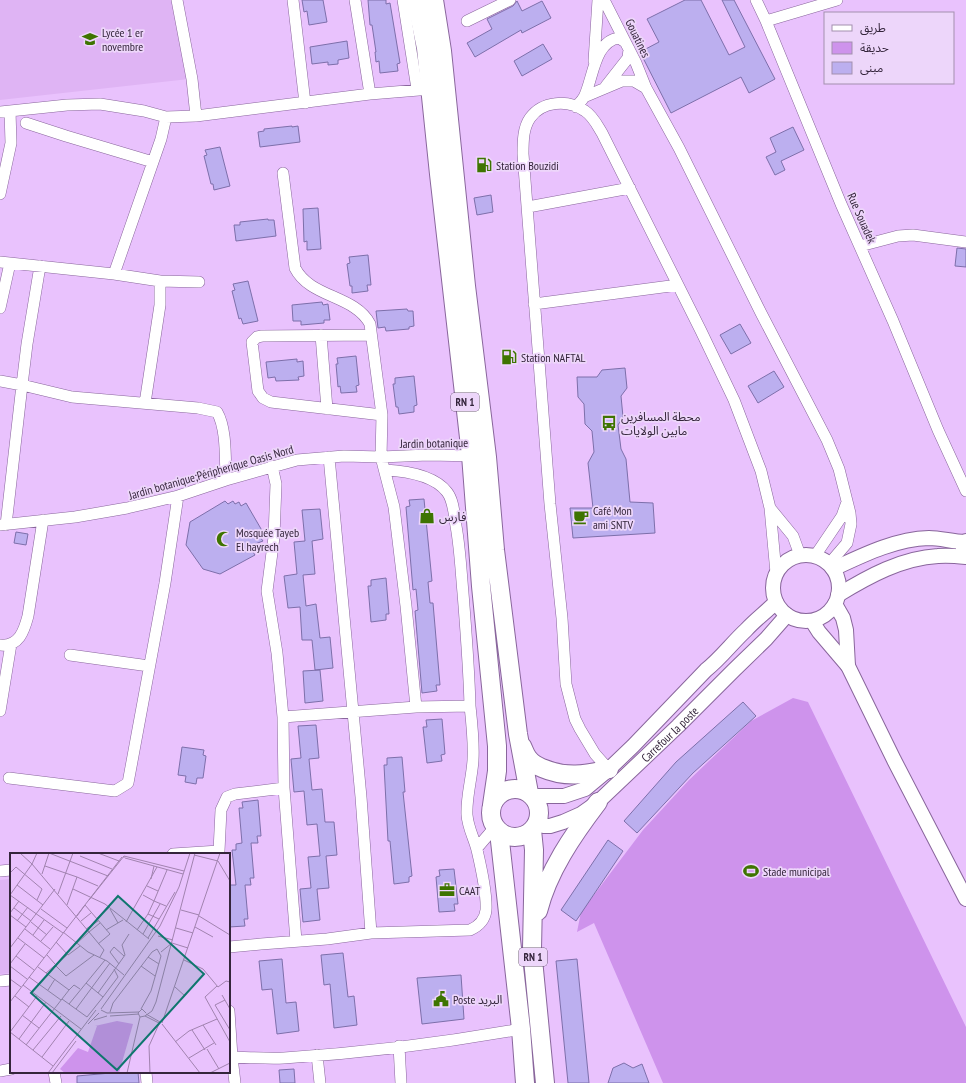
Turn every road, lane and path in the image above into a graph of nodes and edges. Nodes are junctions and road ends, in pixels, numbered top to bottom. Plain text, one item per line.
1 (177, 0) edge
2 (294, 0) edge
3 (355, 0) edge
4 (403, 0) edge
5 (416, 0) edge
6 (434, 0) edge
7 (510, 0) edge
8 (598, 0) edge
9 (604, 0) edge
10 (756, 0) edge
11 (837, 0) edge
12 (467, 21) dead end
13 (766, 21) junction
14 (627, 45) junction
15 (594, 66) junction
16 (646, 88) junction
17 (424, 89) junction
18 (603, 89) junction
19 (370, 94) junction
20 (584, 97) junction
21 (305, 103) junction
22 (576, 107) junction
23 (34, 108) junction
24 (5, 112) edge
25 (196, 116) junction
26 (166, 117) junction
27 (26, 123) junction
28 (11, 143) junction
29 (153, 162) junction
30 (283, 173) dead end
31 (630, 188) junction
32 (0, 194) edge
33 (528, 208) junction
34 (966, 242) edge
35 (860, 246) junction
36 (5, 262) edge
37 (40, 266) junction
38 (114, 274) junction
39 (160, 281) junction
40 (200, 282) dead end
41 (678, 285) junction
42 (534, 304) junction
43 (0, 308) edge
44 (321, 335) junction
45 (371, 335) junction
46 (0, 381) edge
47 (22, 385) junction
48 (145, 403) junction
49 (327, 409) junction
50 (382, 415) junction
51 (479, 456) junction
52 (329, 457) junction
53 (381, 457) junction
54 (272, 466) junction
55 (385, 470) junction
56 (226, 480) junction
57 (966, 491) edge
58 (178, 496) junction
59 (847, 502) junction
60 (770, 508) junction
61 (43, 520) junction
62 (3, 525) edge
63 (966, 542) edge
64 (800, 555) junction
65 (815, 556) junction
66 (966, 557) edge
67 (831, 566) junction
68 (776, 573) junction
69 (837, 599) junction
70 (776, 602) junction
71 (787, 615) junction
72 (812, 621) junction
73 (5, 645) edge
74 (70, 656) dead end
75 (149, 666) junction
76 (848, 666) junction
77 (470, 706) junction
78 (416, 707) junction
79 (0, 711) edge
80 (354, 712) junction
81 (283, 717) junction
82 (518, 734) junction
83 (614, 775) junction
84 (10, 778) dead end
85 (284, 788) junction
86 (531, 794) junction
87 (598, 802) junction
88 (492, 805) junction
89 (535, 827) junction
90 (497, 830) junction
91 (477, 848) junction
92 (219, 853) edge
93 (10, 870) edge
94 (0, 872) edge
95 (966, 898) edge
96 (371, 933) junction
97 (296, 941) junction
98 (230, 947) edge
99 (532, 950) junction
100 (10, 980) edge
101 (0, 981) edge
102 (521, 1030) junction
103 (399, 1046) junction
104 (317, 1055) junction
105 (230, 1057) edge
106 (10, 1070) edge
107 (0, 1071) edge
108 (54, 1073) edge
109 (56, 1083) edge
110 (235, 1083) edge
111 (320, 1083) edge
112 (401, 1083) edge
113 (525, 1083) edge
114 (545, 1083) edge

1 - 25 street
2 - 21 street
3 - 19 street
4 - 17 street
5 - 17 highway, RN 1
6 - 51 highway, RN 1
7 - 12 street
8 - 15 street
9 - 14 street, Gouatines
10 - 13 street
11 - 13 street
13 - 35 street, Rue Souadek
14 - 15 street
14 - 16 street, Gouatines
14 - 18 street
15 - 20 street
16 - 18 street
16 - 59 street, Gouatines
17 - 19 street
17 - 51 highway, RN 1
18 - 20 street
19 - 21 street
20 - 22 street
21 - 25 street
22 - 31 street
22 - 33 street
23 - 24 street
23 - 26 street
23 - 27 street
24 - 28 street
25 - 26 street
26 - 29 street
27 - 28 street
27 - 29 street
28 - 32 street
29 - 38 street
30 - 45 street
31 - 33 street
31 - 41 street
33 - 42 street
34 - 35 street
35 - 57 street, Rue Souadek
36 - 37 street
36 - 43 street
37 - 38 street
37 - 47 street
38 - 39 street
39 - 40 street
39 - 48 street
41 - 42 street
41 - 60 street
42 - 83 street
44 - 45 street
44 - 49 street
44 - 49 street
45 - 50 street
46 - 47 street
47 - 48 street
47 - 62 street
48 - 56 street
49 - 50 street
50 - 53 street
51 - 53 street, Jardin botanique
51 - 82 highway, RN 1
51 - 88 highway, RN 1
52 - 53 street, Jardin botanique;Péripherique Oasis Nord
52 - 54 street, Jardin botanique;Péripherique Oasis Nord
52 - 80 street
53 - 55 street
54 - 56 street, Jardin botanique;Péripherique Oasis Nord
54 - 81 street
55 - 77 street
55 - 78 street
56 - 58 street, Jardin botanique;Péripherique Oasis Nord
58 - 61 street, Jardin botanique;Péripherique Oasis Nord
58 - 75 street
59 - 65 street
59 - 67 street, Gouatines
60 - 64 street
60 - 68 street
61 - 62 street, Jardin botanique;Péripherique Oasis Nord
61 - 73 street
63 - 66 street
63 - 67 street
64 - 65 street
64 - 68 street
65 - 67 street
66 - 69 street
67 - 69 street
68 - 70 street
69 - 72 street
69 - 76 street
70 - 71 street
70 - 83 street, Carrefour la poste
71 - 72 street
71 - 83 street, Carrefour la poste
72 - 76 street
73 - 79 street
74 - 75 street
75 - 84 street
76 - 95 street
77 - 78 street
77 - 91 street
78 - 80 street
80 - 81 street
80 - 96 street
81 - 85 street
82 - 83 highway
82 - 86 highway, RN 1
83 - 86 street, Carrefour la poste
83 - 87 street, Carrefour la poste
85 - 92 street
85 - 97 street
86 - 88 highway, Carrefour la poste
86 - 89 highway
87 - 89 street, Carrefour la poste
87 - 99 highway
88 - 90 highway
89 - 90 highway, Carrefour la poste
89 - 99 highway, RN 1
90 - 91 street
90 - 102 highway, RN 1
91 - 96 street
93 - 94 street
96 - 97 street
97 - 98 street
99 - 114 highway, RN 1
100 - 101 street
102 - 103 street
102 - 113 highway, RN 1
103 - 104 street
103 - 112 street
104 - 105 street
104 - 111 street
105 - 110 street
106 - 107 street
108 - 109 street

